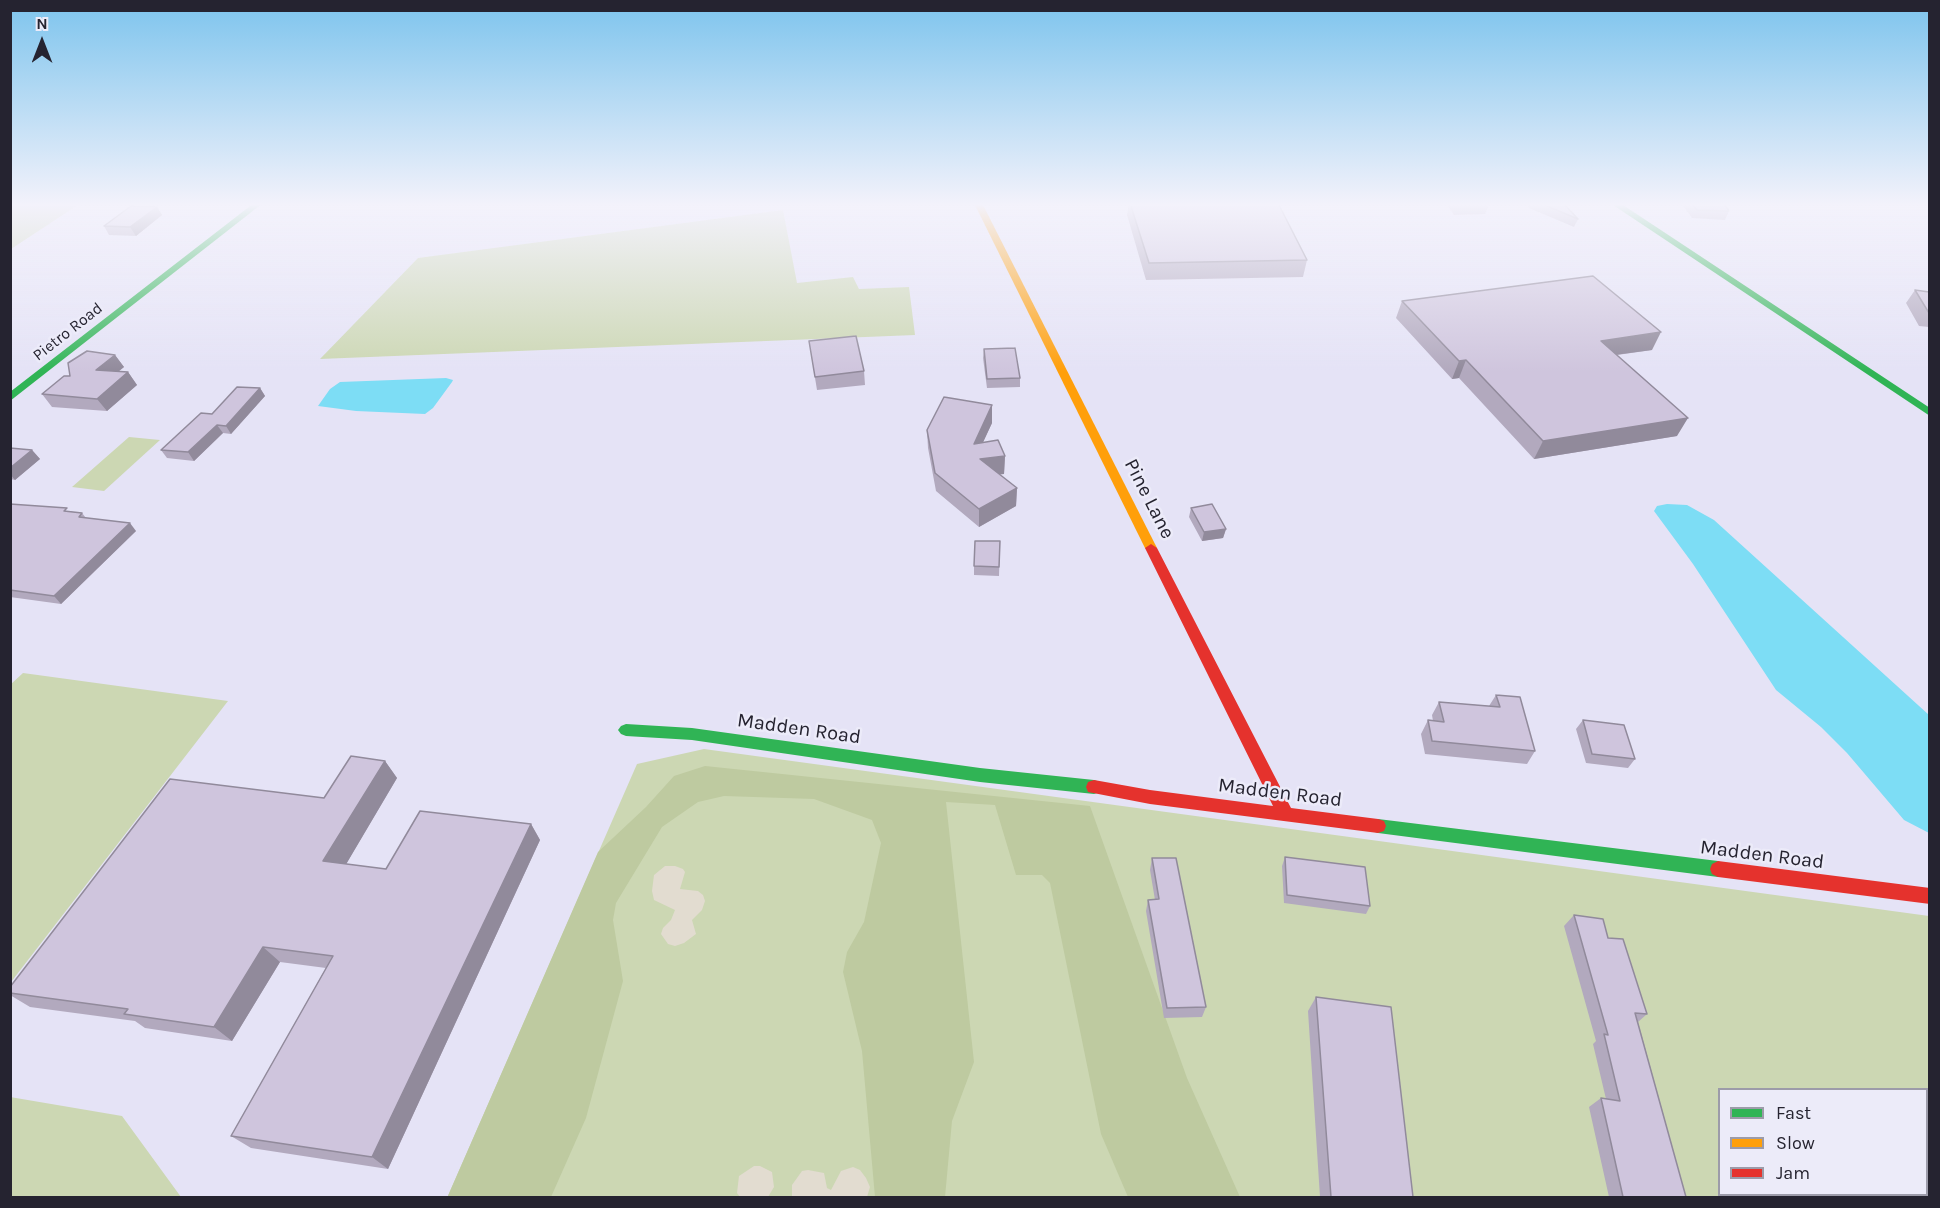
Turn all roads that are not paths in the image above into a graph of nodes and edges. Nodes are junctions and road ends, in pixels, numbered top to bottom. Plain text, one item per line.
1 (187, 259) edge
2 (1006, 259) edge
3 (1699, 259) edge
4 (10, 398) edge
5 (1929, 413) edge
6 (626, 730) dead end
7 (1285, 813) junction
8 (1929, 896) edge

1 - 4 street, Pietro Road
2 - 7 street, Pine Lane
3 - 5 street
6 - 7 street, Madden Road
7 - 8 street, Madden Road

